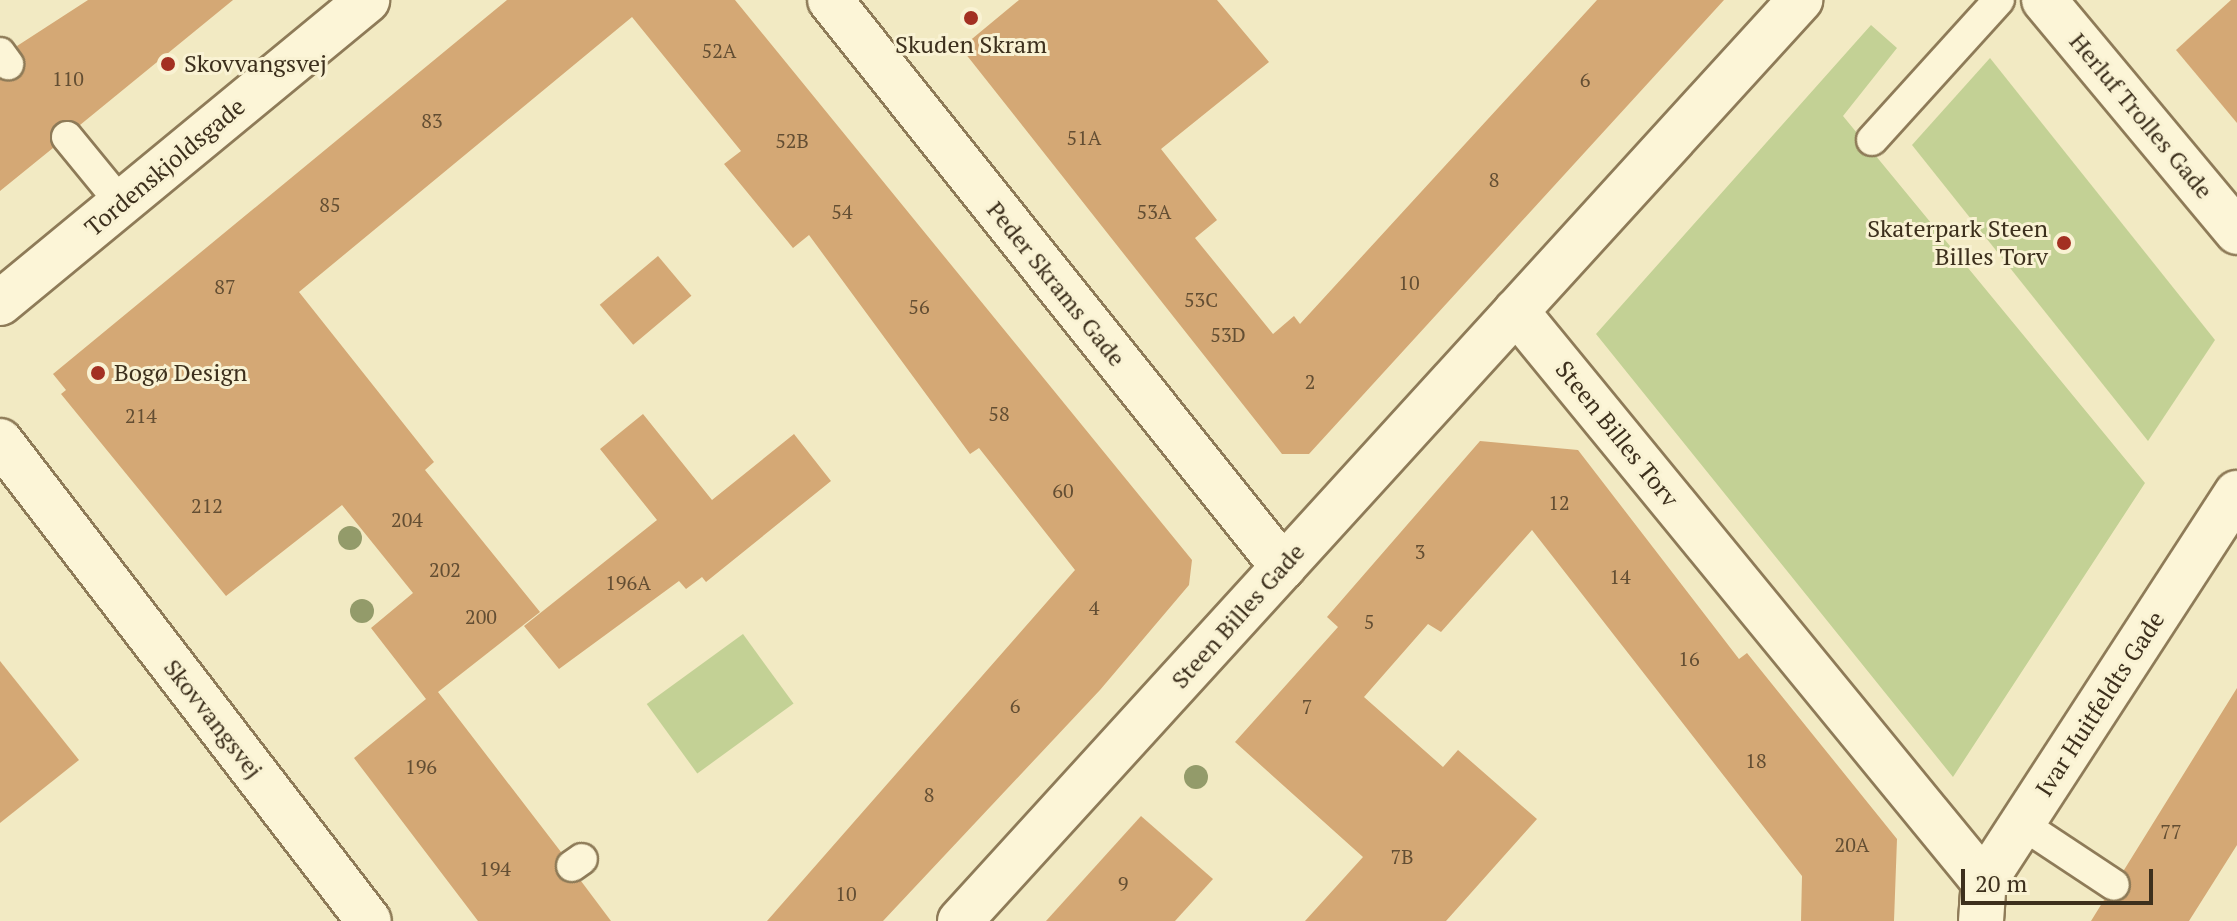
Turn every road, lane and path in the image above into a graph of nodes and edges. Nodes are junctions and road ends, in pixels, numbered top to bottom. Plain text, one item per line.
1 (367, 0) edge
2 (830, 0) edge
3 (1800, 0) edge
4 (1999, 0) edge
5 (2044, 0) edge
6 (67, 137) dead end
7 (1872, 140) dead end
8 (121, 203) junction
9 (2237, 232) edge
10 (0, 303) edge
11 (1516, 311) junction
12 (0, 441) edge
13 (2237, 493) edge
14 (1283, 567) junction
15 (2022, 824) junction
16 (2114, 885) dead end
17 (1982, 902) edge
18 (369, 921) edge
19 (960, 921) edge

1 - 8 street, Tordenskjoldsgade
2 - 14 street, Peder Skrams Gade
3 - 11 street
4 - 7 lane
5 - 9 street, Herluf Trolles Gade
6 - 8 lane
8 - 10 street, Tordenskjoldsgade
11 - 14 street, Steen Billes Gade
11 - 17 street, Steen Billes Torv
12 - 18 street, Skovvangsvej
13 - 15 street, Ivar Huitfeldts Gade
14 - 19 street, Steen Billes Gade
15 - 16 lane
15 - 17 street, Ivar Huitfeldts Gade

